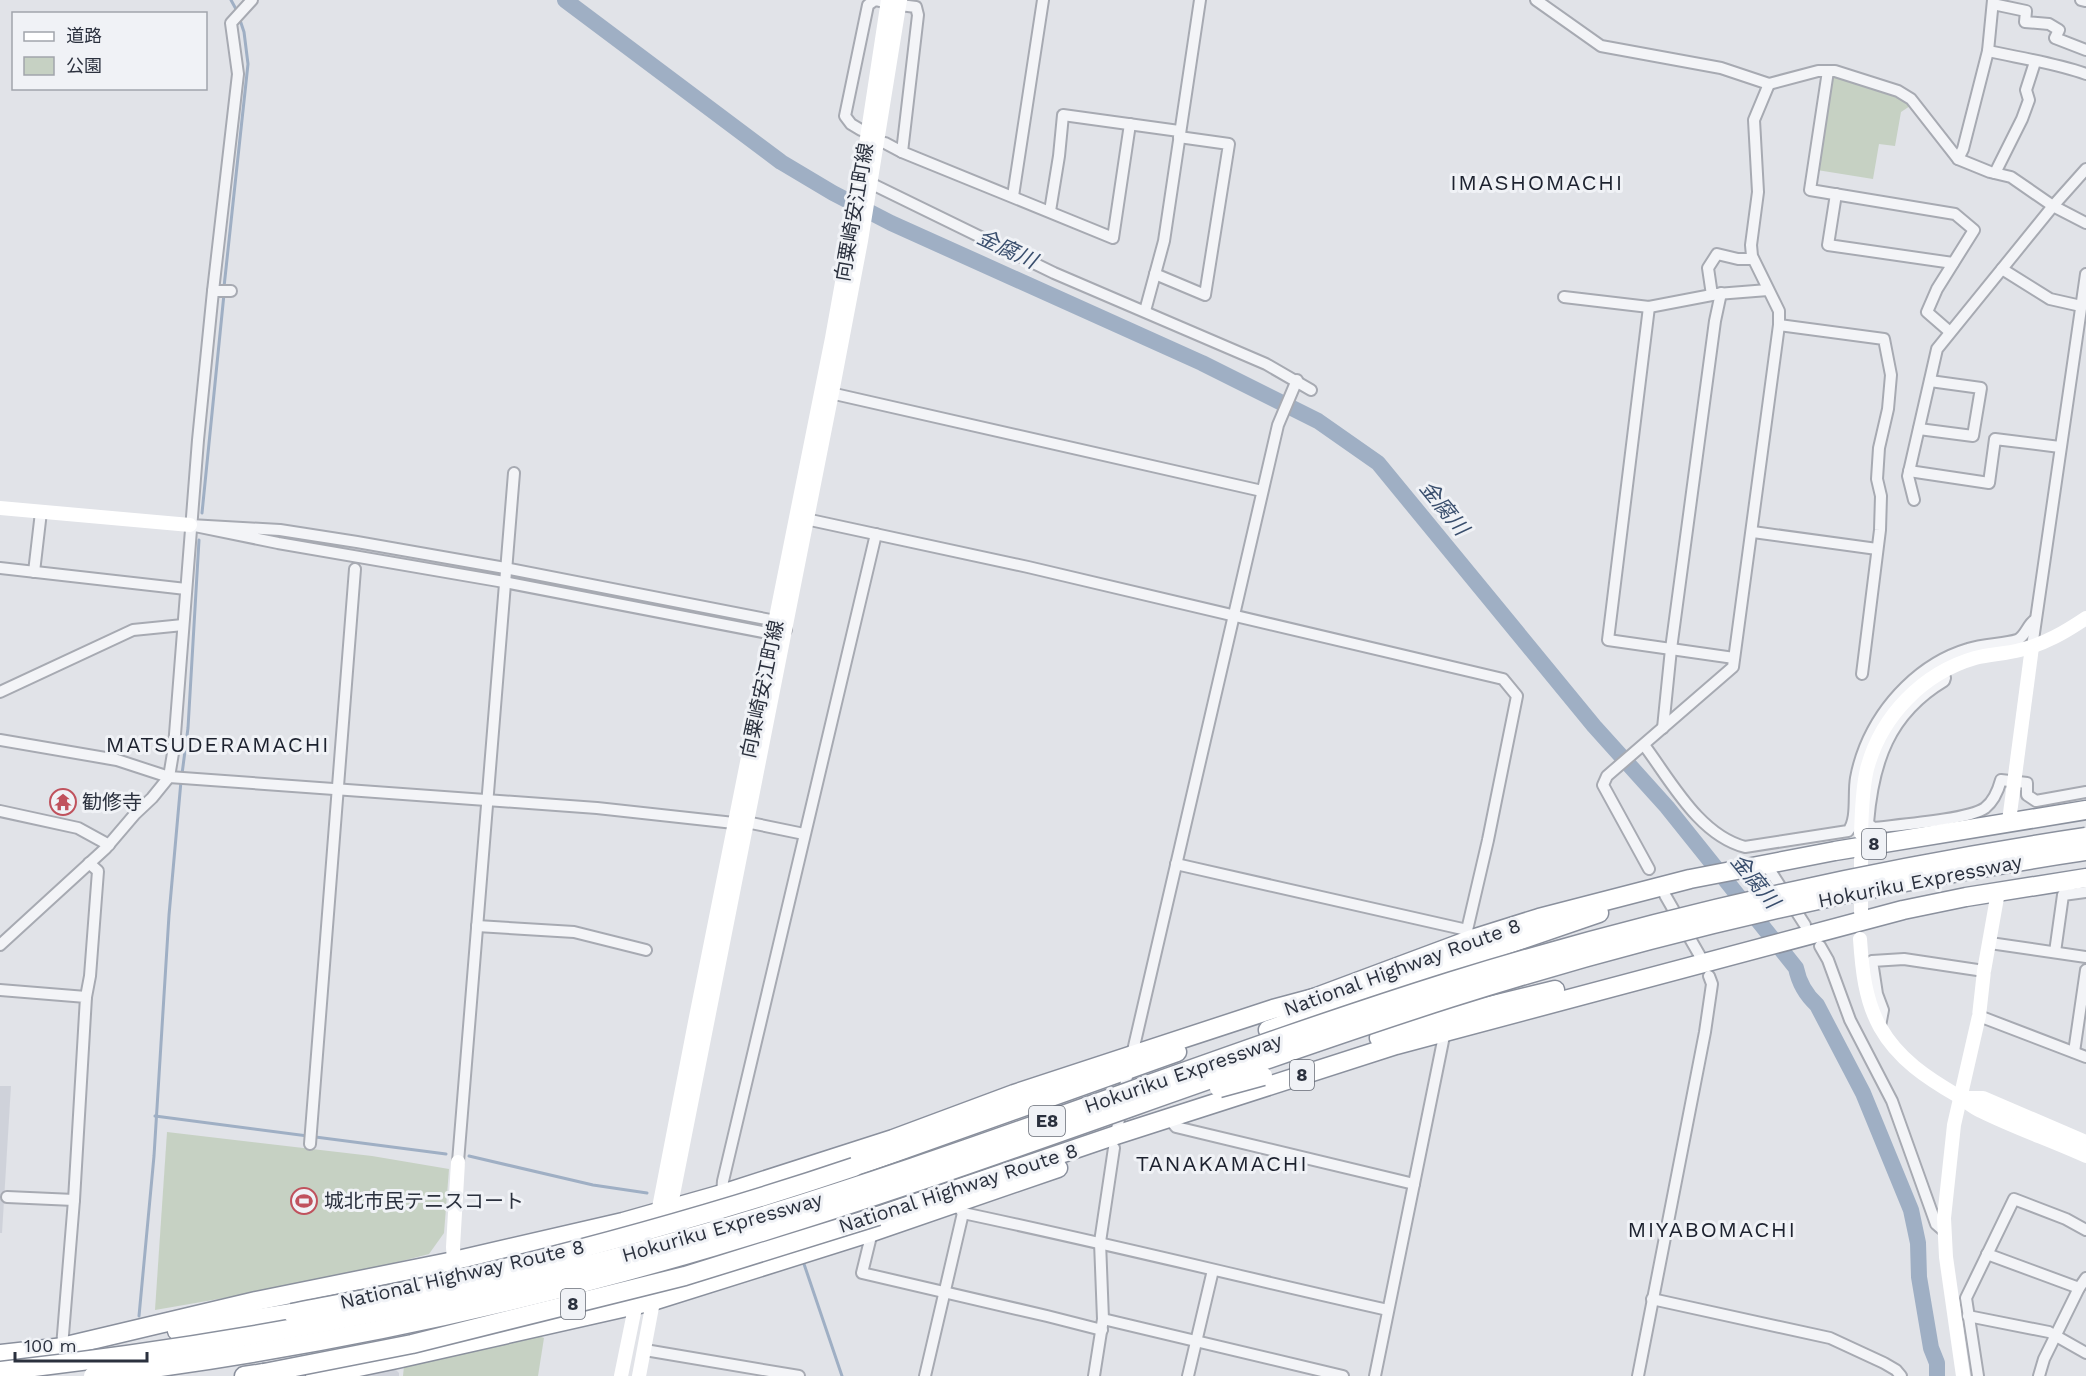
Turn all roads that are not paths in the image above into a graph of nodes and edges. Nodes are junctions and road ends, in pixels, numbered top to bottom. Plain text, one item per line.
1 (252, 0) edge
2 (1043, 0) edge
3 (1200, 0) edge
4 (1536, 0) edge
5 (894, 2) edge
6 (1993, 2) edge
7 (2086, 50) edge
8 (1988, 51) junction
9 (2035, 62) junction
10 (1828, 71) junction
11 (2086, 74) edge
12 (1769, 84) junction
13 (1130, 124) junction
14 (861, 130) dead end
15 (1179, 134) junction
16 (885, 143) dead end
17 (902, 152) junction
18 (1958, 159) junction
19 (2086, 169) edge
20 (1995, 173) junction
21 (865, 180) junction
22 (1836, 194) junction
23 (1013, 196) junction
24 (2053, 206) junction
25 (1050, 211) junction
26 (2086, 224) edge
27 (1753, 259) junction
28 (1953, 263) junction
29 (2002, 269) junction
30 (1155, 274) junction
31 (2086, 274) edge
32 (1768, 290) junction
33 (215, 291) junction
34 (231, 291) dead end
35 (1716, 294) junction
36 (1564, 297) dead end
37 (2081, 306) junction
38 (1649, 307) junction
39 (1145, 311) junction
40 (1779, 325) junction
41 (1950, 332) junction
42 (1930, 381) junction
43 (1297, 382) junction
44 (1311, 390) dead end
45 (827, 392) junction
46 (1919, 429) junction
47 (1974, 436) junction
48 (1995, 439) junction
49 (2060, 447) junction
50 (1909, 471) junction
51 (513, 473) dead end
52 (1262, 491) junction
53 (1914, 500) dead end
54 (0, 508) edge
55 (41, 512) junction
56 (802, 518) junction
57 (190, 525) junction
58 (1753, 532) junction
59 (876, 534) junction
60 (1877, 549) junction
61 (0, 568) edge
62 (505, 568) junction
63 (355, 569) dead end
64 (34, 572) junction
65 (504, 582) junction
66 (186, 589) junction
67 (1233, 615) junction
68 (2086, 618) edge
69 (2035, 620) junction
70 (183, 626) junction
71 (778, 629) junction
72 (2032, 647) junction
73 (1671, 649) junction
74 (1734, 658) junction
75 (1947, 666) junction
76 (1862, 674) dead end
77 (0, 692) edge
78 (1663, 728) junction
79 (0, 740) edge
80 (1642, 746) junction
81 (177, 778) junction
82 (2014, 781) junction
83 (339, 789) junction
84 (2086, 792) edge
85 (487, 800) junction
86 (2086, 810) edge
87 (0, 811) edge
88 (2009, 821) junction
89 (740, 823) junction
90 (1861, 833) dead end
91 (804, 834) junction
92 (2086, 837) edge
93 (109, 845) junction
94 (2086, 851) edge
95 (1861, 859) dead end
96 (89, 863) junction
97 (1176, 864) junction
98 (1650, 869) dead end
99 (1769, 869) dead end
100 (2086, 878) edge
101 (1643, 891) junction
102 (1998, 892) junction
103 (2086, 892) edge
104 (1665, 896) dead end
105 (1861, 912) dead end
106 (477, 926) junction
107 (1801, 931) junction
108 (1469, 934) junction
109 (1860, 939) dead end
110 (1990, 943) junction
111 (0, 945) edge
112 (1820, 946) dead end
113 (646, 950) dead end
114 (2055, 952) junction
115 (1700, 956) dead end
116 (1730, 956) junction
117 (2086, 957) edge
118 (2086, 970) edge
119 (1984, 971) junction
120 (1708, 976) dead end
121 (0, 990) edge
122 (86, 997) junction
123 (1979, 1016) junction
124 (1880, 1026) junction
125 (1445, 1032) junction
126 (2074, 1052) junction
127 (2086, 1058) edge
128 (1130, 1063) junction
129 (1960, 1098) junction
130 (1169, 1119) junction
131 (1033, 1126) junction
132 (310, 1139) dead end
133 (1115, 1142) junction
134 (2086, 1142) edge
135 (2086, 1156) edge
136 (993, 1157) junction
137 (458, 1162) joint
138 (1414, 1184) junction
139 (722, 1194) junction
140 (7, 1197) dead end
141 (75, 1200) junction
142 (665, 1209) junction
143 (959, 1209) junction
144 (875, 1224) junction
145 (2086, 1230) edge
146 (1944, 1231) junction
147 (1100, 1242) junction
148 (1987, 1254) junction
149 (454, 1261) junction
150 (1213, 1270) junction
151 (2086, 1278) edge
152 (2079, 1288) junction
153 (945, 1294) junction
154 (1652, 1299) junction
155 (644, 1302) junction
156 (1388, 1310) junction
157 (1968, 1316) junction
158 (1102, 1325) junction
159 (2056, 1335) junction
160 (1196, 1342) junction
161 (62, 1347) junction
162 (645, 1350) junction
163 (2086, 1353) edge
164 (0, 1354) edge
165 (0, 1371) edge
166 (93, 1376) edge
167 (244, 1376) edge
168 (315, 1376) edge
169 (621, 1376) edge
170 (639, 1376) edge
171 (799, 1376) edge
172 (925, 1376) edge
173 (1094, 1376) edge
174 (1188, 1376) edge
175 (1343, 1376) edge
176 (1375, 1376) edge
177 (1638, 1376) edge
178 (1901, 1376) edge
179 (1963, 1376) edge
180 (1978, 1376) edge
181 (2039, 1376) edge

1 - 33 street
2 - 23 street
3 - 15 street
4 - 12 street
5 - 14 street
5 - 17 street
5 - 21 street, 向粟崎安江町線
6 - 7 street
6 - 8 street
8 - 9 street
8 - 18 street
9 - 11 street
9 - 20 street
10 - 12 street
10 - 18 street
10 - 22 street
12 - 27 street
13 - 15 street
13 - 25 street
13 - 25 street
15 - 30 street
15 - 30 street
16 - 17 street
17 - 23 street
18 - 20 street
19 - 24 street
20 - 24 street
21 - 39 street
21 - 45 street, 向粟崎安江町線
22 - 28 street
22 - 28 street
23 - 25 street
24 - 26 street
24 - 29 street
27 - 32 street
27 - 35 street
28 - 41 street
29 - 37 street
29 - 41 street
30 - 39 street
31 - 37 street
32 - 35 street
32 - 40 street
33 - 34 street
33 - 57 street
35 - 38 street
35 - 73 street
36 - 38 street
37 - 49 street
38 - 73 street
39 - 43 street
40 - 58 street
40 - 60 street
41 - 42 street
42 - 46 street
42 - 47 street
43 - 44 street
43 - 52 street
45 - 52 street
45 - 56 street, 向粟崎安江町線
46 - 47 street
46 - 50 street
47 - 48 street
48 - 49 street
48 - 50 street
49 - 69 street
50 - 53 street
51 - 62 street
52 - 67 street
54 - 55 street
55 - 57 street
55 - 64 street
56 - 59 street
56 - 71 street, 向粟崎安江町線
57 - 62 street
57 - 65 street
57 - 66 street
58 - 60 street
58 - 74 street
59 - 67 street
59 - 91 street
60 - 76 street
61 - 64 street
62 - 65 street
62 - 71 street
63 - 83 street
64 - 66 street
65 - 71 street
65 - 85 street
66 - 70 street
67 - 97 street
67 - 108 street
68 - 72 street
69 - 72 street
69 - 75 street
70 - 77 street
70 - 81 street
71 - 89 street, 向粟崎安江町線
72 - 75 street
72 - 82 street
73 - 74 street
73 - 78 street
74 - 78 street
75 - 80 street
75 - 82 street
75 - 90 street
78 - 80 street
79 - 81 street
80 - 98 street
81 - 83 street
81 - 93 street
82 - 84 street
82 - 88 street
83 - 85 street
83 - 132 street
85 - 89 street
85 - 106 street
86 - 88 highway, National Highway Route 8 / 8
87 - 93 street
88 - 101 highway, National Highway Route 8 / 8
89 - 91 street
89 - 142 street, 向粟崎安江町線
91 - 139 street
92 - 131 highway, Hokuriku Expressway / E8, bridge
93 - 96 street
94 - 136 highway, Hokuriku Expressway / E8, bridge
95 - 105 street
96 - 111 street
96 - 122 street
97 - 108 street
97 - 128 street
99 - 107 street
100 - 102 highway, 8
101 - 108 highway, National Highway Route 8 / 8
101 - 131 highway, bridge
102 - 107 highway, 8
102 - 110 street
103 - 114 street
104 - 115 street
106 - 113 street
106 - 137 street
107 - 116 highway, 8
108 - 128 highway, National Highway Route 8 / 8
109 - 124 street
110 - 114 street
110 - 119 street
112 - 146 street
114 - 117 street
116 - 125 highway, 8
116 - 136 highway, bridge
118 - 126 street
119 - 123 street
119 - 124 street
120 - 154 street
121 - 122 street
122 - 141 street
123 - 126 street
123 - 129 street
124 - 129 street
125 - 130 highway, 8
125 - 138 street
126 - 127 street
128 - 133 street
128 - 139 highway
128 - 161 highway, National Highway Route 8 / 8, bridge
129 - 134 street
129 - 135 street
129 - 146 street
130 - 133 highway
130 - 138 street
131 - 165 highway, Hokuriku Expressway / E8, bridge
133 - 143 highway
133 - 144 highway, National Highway Route 8 / 8
133 - 147 street
136 - 166 highway, Hokuriku Expressway / E8, bridge
137 - 149 street
138 - 156 street
139 - 142 highway
140 - 141 street
141 - 161 street
142 - 149 highway
142 - 155 street, 向粟崎安江町線
143 - 144 highway
143 - 147 street
143 - 153 street
144 - 153 street
144 - 155 highway
144 - 167 highway, National Highway Route 8 / 8, bridge
145 - 148 street
146 - 179 street
147 - 150 street
147 - 158 street
148 - 152 street
148 - 157 street
149 - 161 highway
150 - 156 street
150 - 160 street
151 - 152 street
152 - 159 street
153 - 158 street
153 - 172 street
154 - 177 street
154 - 178 street
155 - 162 street, 向粟崎安江町線
155 - 168 highway
155 - 169 street, 向粟崎安江町線
156 - 176 street
157 - 159 street
157 - 180 street
158 - 160 street
158 - 173 street
159 - 163 street
159 - 181 street
160 - 174 street
160 - 175 street
161 - 164 highway, National Highway Route 8 / 8
162 - 170 street, 向粟崎安江町線
162 - 171 street

